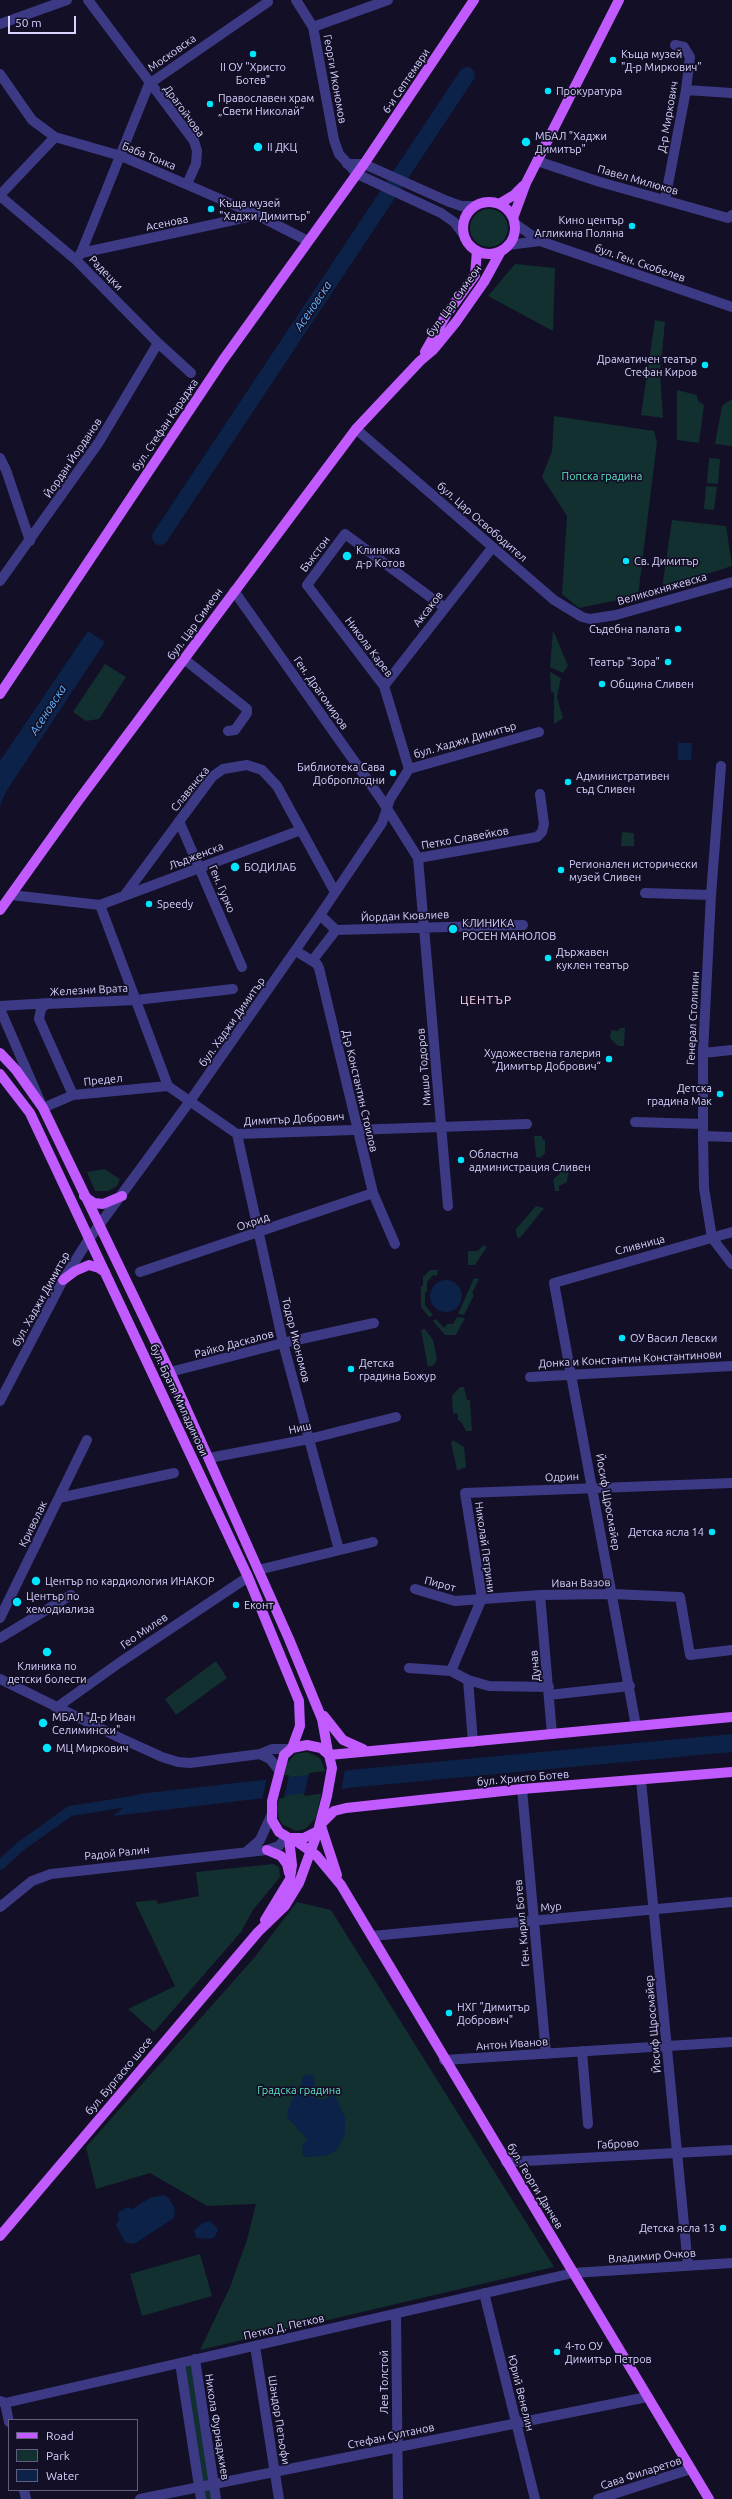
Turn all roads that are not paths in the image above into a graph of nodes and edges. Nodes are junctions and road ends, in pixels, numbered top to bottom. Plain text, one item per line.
1 (67, 0) edge
2 (88, 0) edge
3 (296, 0) edge
4 (388, 0) edge
5 (474, 0) edge
6 (619, 0) edge
7 (268, 2) dead end
8 (0, 24) edge
9 (313, 27) junction
10 (675, 45) dead end
11 (0, 74) edge
12 (149, 84) junction
13 (686, 90) junction
14 (732, 93) edge
15 (55, 137) junction
16 (121, 156) junction
17 (537, 161) junction
18 (347, 164) junction
19 (364, 164) junction
20 (357, 174) junction
21 (526, 183) junction
22 (187, 184) junction
23 (0, 195) edge
24 (665, 200) junction
25 (499, 204) junction
26 (474, 206) junction
27 (257, 215) junction
28 (732, 215) edge
29 (513, 221) junction
30 (464, 235) junction
31 (308, 241) junction
32 (540, 241) junction
33 (505, 248) junction
34 (477, 251) junction
35 (79, 257) junction
36 (732, 307) edge
37 (158, 343) junction
38 (420, 361) junction
39 (191, 373) dead end
40 (356, 429) junction
41 (0, 458) edge
42 (30, 541) junction
43 (492, 548) junction
44 (0, 581) edge
45 (732, 582) edge
46 (234, 591) junction
47 (313, 592) joint
48 (445, 608) junction
49 (599, 618) joint
50 (184, 659) junction
51 (384, 686) junction
52 (0, 694) edge
53 (228, 731) dead end
54 (538, 732) dead end
55 (721, 766) dead end
56 (409, 769) junction
57 (540, 794) dead end
58 (387, 810) junction
59 (179, 821) junction
60 (301, 830) junction
61 (418, 858) junction
62 (200, 867) junction
63 (335, 892) junction
64 (644, 893) dead end
65 (11, 895) junction
66 (124, 896) junction
67 (711, 896) junction
68 (100, 905) junction
69 (0, 910) edge
70 (320, 916) junction
71 (523, 924) dead end
72 (424, 927) junction
73 (336, 930) junction
74 (296, 951) junction
75 (312, 961) junction
76 (242, 967) dead end
77 (233, 989) dead end
78 (136, 1000) junction
79 (50, 1003) junction
80 (0, 1007) edge
81 (732, 1050) edge
82 (0, 1053) edge
83 (703, 1053) junction
84 (0, 1074) edge
85 (168, 1086) junction
86 (73, 1095) junction
87 (190, 1101) junction
88 (43, 1108) junction
89 (635, 1122) dead end
90 (527, 1124) dead end
91 (703, 1124) junction
92 (441, 1127) junction
93 (356, 1128) junction
94 (237, 1134) junction
95 (703, 1136) junction
96 (732, 1137) edge
97 (373, 1193) junction
98 (84, 1196) junction
99 (122, 1196) junction
100 (448, 1206) dead end
101 (99, 1226) junction
102 (732, 1232) edge
103 (259, 1233) junction
104 (712, 1238) junction
105 (89, 1239) junction
106 (395, 1244) dead end
107 (732, 1264) edge
108 (140, 1272) dead end
109 (106, 1274) junction
110 (63, 1280) junction
111 (554, 1283) joint
112 (374, 1323) dead end
113 (283, 1343) junction
114 (732, 1366) edge
115 (170, 1372) junction
116 (572, 1374) junction
117 (530, 1377) dead end
118 (0, 1401) edge
119 (396, 1416) dead end
120 (309, 1439) junction
121 (87, 1440) dead end
122 (209, 1458) junction
123 (174, 1473) dead end
124 (732, 1483) edge
125 (594, 1488) junction
126 (465, 1493) joint
127 (59, 1498) junction
128 (373, 1542) dead end
129 (339, 1550) junction
130 (258, 1570) junction
131 (248, 1578) junction
132 (415, 1590) dead end
133 (613, 1594) junction
134 (71, 1595) dead end
135 (540, 1595) junction
136 (482, 1598) junction
137 (0, 1618) edge
138 (0, 1638) edge
139 (732, 1650) edge
140 (409, 1668) dead end
141 (451, 1671) junction
142 (0, 1679) edge
143 (468, 1680) junction
144 (630, 1686) junction
145 (549, 1691) junction
146 (315, 1703) junction
147 (56, 1708) junction
148 (732, 1717) edge
149 (636, 1726) junction
150 (552, 1734) junction
151 (473, 1742) junction
152 (290, 1749) junction
153 (379, 1750) junction
154 (328, 1753) junction
155 (260, 1754) junction
156 (279, 1771) junction
157 (732, 1772) edge
158 (642, 1780) junction
159 (522, 1790) junction
160 (271, 1816) junction
161 (320, 1827) junction
162 (289, 1838) junction
163 (267, 1850) junction
164 (312, 1851) junction
165 (246, 1852) junction
166 (329, 1870) junction
167 (304, 1871) junction
168 (290, 1879) junction
169 (341, 1885) junction
170 (732, 1902) edge
171 (0, 1907) edge
172 (654, 1909) junction
173 (534, 1921) junction
174 (258, 1932) junction
175 (372, 1936) junction
176 (732, 2042) edge
177 (667, 2046) junction
178 (582, 2051) junction
179 (546, 2054) junction
180 (444, 2060) junction
181 (588, 2124) dead end
182 (732, 2150) edge
183 (677, 2153) junction
184 (506, 2162) junction
185 (0, 2236) edge
186 (732, 2263) edge
187 (688, 2266) junction
188 (573, 2273) junction
189 (484, 2294) junction
190 (396, 2314) junction
191 (255, 2346) junction
192 (195, 2359) junction
193 (180, 2363) junction
194 (647, 2397) junction
195 (2, 2402) edge
196 (8, 2419) edge
197 (516, 2422) junction
198 (396, 2448) junction
199 (691, 2469) junction
200 (276, 2472) junction
201 (214, 2484) junction
202 (199, 2487) junction
203 (152, 2498) edge
204 (140, 2499) edge
205 (201, 2499) edge
206 (216, 2499) edge
207 (279, 2499) edge
208 (398, 2499) edge
209 (535, 2499) edge
210 (598, 2499) edge
211 (709, 2499) edge

1 - 8 street
2 - 12 street, Драгойчова
3 - 9 street, Георги Икономов
4 - 9 street
5 - 19 main road, 6-и Септември
6 - 17 main road
7 - 12 street, Московска
9 - 18 street, Георги Икономов
10 - 13 street, Д-р Миркович
11 - 15 street, Баба Тонка
12 - 16 street, Московска
12 - 22 street, Драгойчова
13 - 14 street
13 - 24 street, Д-р Миркович
15 - 16 street, Баба Тонка
15 - 23 street
16 - 22 street, Баба Тонка
16 - 35 street, Московска
17 - 21 main road
17 - 24 street, Павел Милюков
18 - 19 street
18 - 20 street, Георги Икономов
19 - 20 main road, 6-и Септември
19 - 26 street
20 - 30 street
20 - 31 main road, бул. Стефан Караджа
21 - 25 main road
21 - 29 main road
22 - 27 street, Баба Тонка
23 - 35 street, Радецки
24 - 28 street, Павел Милюков
25 - 26 main road
25 - 29 main road
26 - 30 main road
27 - 31 street, Баба Тонка
27 - 35 street, Асенова
29 - 32 street, бул. Ген. Скобелев
29 - 33 main road
30 - 34 main road
31 - 52 main road, бул. Стефан Караджа
32 - 33 street, бул. Ген. Скобелев
32 - 36 street, бул. Ген. Скобелев
33 - 34 main road
33 - 38 main road, бул. Цар Симеон
34 - 38 main road, бул. Цар Симеон
35 - 37 street, Радецки
37 - 39 street, Радецки
37 - 42 street, Йордан Йорданов
38 - 40 main road, бул. Цар Симеон
40 - 43 street, бул. Цар Освободител
40 - 46 main road, бул. Цар Симеон
41 - 42 street
42 - 44 street, Йордан Йорданов
43 - 48 street, Аксаков
43 - 49 street, бул. Цар Освободител
45 - 49 street, Великокняжевска
46 - 50 main road, бул. Цар Симеон
46 - 58 street, Ген. Драгомиров
47 - 48 street, Бъкстон
47 - 51 street, Никола Карев
48 - 51 street, Аксаков
50 - 53 street
50 - 65 main road, бул. Цар Симеон
51 - 56 street, Никола Карев
54 - 56 street, бул. Хаджи Димитър
55 - 67 street, Генерал Столипин
56 - 58 street, бул. Хаджи Димитър
57 - 61 street, Петко Славейков
58 - 61 street, Ген. Драгомиров
58 - 63 street, бул. Хаджи Димитър
59 - 60 street, Славянска
59 - 62 street, Ген. Гурко
59 - 66 street, Славянска
60 - 62 street, Лъдженска
60 - 63 street, Славянска
61 - 72 street, Петко Славейков
62 - 66 street, Лъдженска
62 - 76 street, Ген. Гурко
63 - 70 street, бул. Хаджи Димитър
64 - 67 street
65 - 68 street
65 - 69 main road, бул. Цар Симеон
66 - 68 street, Лъдженска
67 - 83 street, Генерал Столипин
68 - 78 street
70 - 73 street
70 - 74 street, бул. Хаджи Димитър
71 - 72 street, Йордан Кювлиев
72 - 73 street, Йордан Кювлиев
72 - 92 street, Мишо Тодоров
73 - 75 street
74 - 75 street, Д-р Константин Стоилов
74 - 87 street, бул. Хаджи Димитър
75 - 93 street, Д-р Константин Стоилов
77 - 78 street, Железни Врата
78 - 79 street, Железни Врата
78 - 85 street
79 - 80 street
79 - 86 street, Железни Врата
80 - 88 street, бул. Братя Миладинови
81 - 83 street
82 - 88 main road, бул. Братя Миладинови
83 - 91 street, Генерал Столипин
84 - 105 main road, бул. Братя Миладинови
85 - 86 street, Предел
85 - 87 street, Димитър Добрович
86 - 88 street, Предел
87 - 94 street, Димитър Добрович
87 - 99 street, бул. Хаджи Димитър
88 - 98 main road, бул. Братя Миладинови
89 - 91 street
90 - 92 street, Димитър Добрович
91 - 95 street, Генерал Столипин
92 - 93 street, Димитър Добрович
92 - 100 street, Мишо Тодоров
93 - 94 street, Димитър Добрович
93 - 97 street, Д-р Константин Стоилов
94 - 103 street, Тодор Икономов
95 - 96 street
95 - 104 street, Генерал Столипин
97 - 103 street, Охрид
97 - 106 street, Д-р Константин Стоилов
98 - 99 main road
98 - 101 main road, бул. Братя Миладинови
99 - 101 street, бул. Хаджи Димитър
101 - 105 street, бул. Хаджи Димитър
101 - 115 main road, бул. Братя Миладинови
102 - 104 street, Сливница
103 - 108 street, Охрид
103 - 113 street, Тодор Икономов
104 - 107 street, Генерал Столипин
104 - 111 street, Сливница
105 - 109 main road, бул. Братя Миладинови
105 - 110 street, бул. Хаджи Димитър
109 - 110 main road
109 - 131 main road, бул. Братя Миладинови
110 - 118 street, бул. Хаджи Димитър
111 - 116 street, Йосиф Щросмайер
112 - 113 street, Райко Даскалов
113 - 115 street, Райко Даскалов
113 - 120 street, Тодор Икономов
114 - 116 street, Донка и Константин Константинови
115 - 122 main road, бул. Братя Миладинови
116 - 117 street, Донка и Константин Константинови
116 - 125 street, Йосиф Щросмайер
119 - 120 street, Ниш
120 - 122 street, Ниш
120 - 129 street, Тодор Икономов
121 - 127 street, Криволак
122 - 130 main road, бул. Братя Миладинови
123 - 127 street
124 - 125 street, Одрин
125 - 126 street, Одрин
125 - 133 street, Йосиф Щросмайер
126 - 136 street, Николай Петрини
127 - 137 street, Криволак
128 - 129 street
129 - 130 street
130 - 146 main road, бул. Братя Миладинови
131 - 147 street, Гео Милев
131 - 152 main road, бул. Братя Миладинови
132 - 136 street, Пирот
133 - 135 street, Иван Вазов
133 - 139 street, Иван Вазов
133 - 144 street, Йосиф Щросмайер
134 - 138 street
135 - 136 street, Иван Вазов
135 - 145 street, Дунав
136 - 141 street, Николай Петрини
140 - 141 street
141 - 143 street
142 - 147 street
143 - 145 street
143 - 151 street
144 - 145 street
144 - 149 street, Йосиф Щросмайер
145 - 150 street, Дунав
146 - 153 main road
146 - 154 main road, бул. Братя Миладинови
147 - 155 street
148 - 149 main road
149 - 150 main road
150 - 151 main road
151 - 153 main road
152 - 154 main road
152 - 155 street
152 - 156 main road
153 - 154 main road
154 - 161 main road
155 - 156 street
156 - 160 main road
157 - 158 main road, бул. Христо Ботев
158 - 159 main road, бул. Христо Ботев
158 - 172 street, Йосиф Щросмайер
159 - 161 main road, бул. Христо Ботев
159 - 173 street, Ген. Кирил Ботев
160 - 162 main road
160 - 165 street
161 - 162 main road
161 - 164 main road, бул. Бургаско шосе
161 - 169 main road, бул. Георги Данчев
162 - 163 street
162 - 164 main road, бул. Георги Данчев
162 - 168 main road, бул. Бургаско шосе
163 - 165 street, Радой Ралин
163 - 168 main road
164 - 166 main road, бул. Георги Данчев
164 - 167 main road, бул. Бургаско шосе
165 - 171 street, Радой Ралин
166 - 167 main road
166 - 169 main road, бул. Георги Данчев
167 - 174 main road, бул. Бургаско шосе
168 - 174 main road, бул. Бургаско шосе
169 - 175 main road, бул. Георги Данчев
170 - 172 street, Мур
172 - 173 street, Мур
172 - 177 street, Йосиф Щросмайер
173 - 175 street, Мур
173 - 179 street, Ген. Кирил Ботев
174 - 185 main road, бул. Бургаско шосе
175 - 180 main road, бул. Георги Данчев
176 - 177 street, Антон Иванов
177 - 178 street, Антон Иванов
177 - 183 street, Йосиф Щросмайер
178 - 179 street, Антон Иванов
178 - 181 street
179 - 180 street, Антон Иванов
180 - 184 main road, бул. Георги Данчев
182 - 183 street, Габрово
183 - 184 street, Габрово
183 - 187 street, Йосиф Щросмайер
184 - 188 main road, бул. Георги Данчев
186 - 187 street, Владимир Очков
187 - 188 street, Владимир Очков
188 - 189 street, Петко Д. Петков
188 - 194 main road, бул. Георги Данчев
189 - 190 street, Петко Д. Петков
189 - 197 street, Юрий Венелин
190 - 191 street, Петко Д. Петков
190 - 198 street, Лев Толстой
191 - 192 street, Петко Д. Петков
191 - 200 street, Шандор Петьофи
192 - 193 street, Петко Д. Петков
192 - 201 street, Никола Фурнаджиев
193 - 195 street, Петко Д. Петков
193 - 202 street
194 - 197 street, Стефан Султанов
194 - 199 main road, бул. Георги Данчев
195 - 196 street
197 - 198 street, Стефан Султанов
197 - 209 street, Юрий Венелин
198 - 200 street, Стефан Султанов
198 - 208 street, Лев Толстой
199 - 210 street, Сава Филаретов
199 - 211 main road, бул. Георги Данчев
200 - 201 street, Стефан Султанов
200 - 207 street, Шандор Петьофи
201 - 202 street, Стефан Султанов
201 - 206 street, Никола Фурнаджиев
202 - 203 street, Стефан Султанов
202 - 205 street
203 - 204 street, Стефан Султанов

